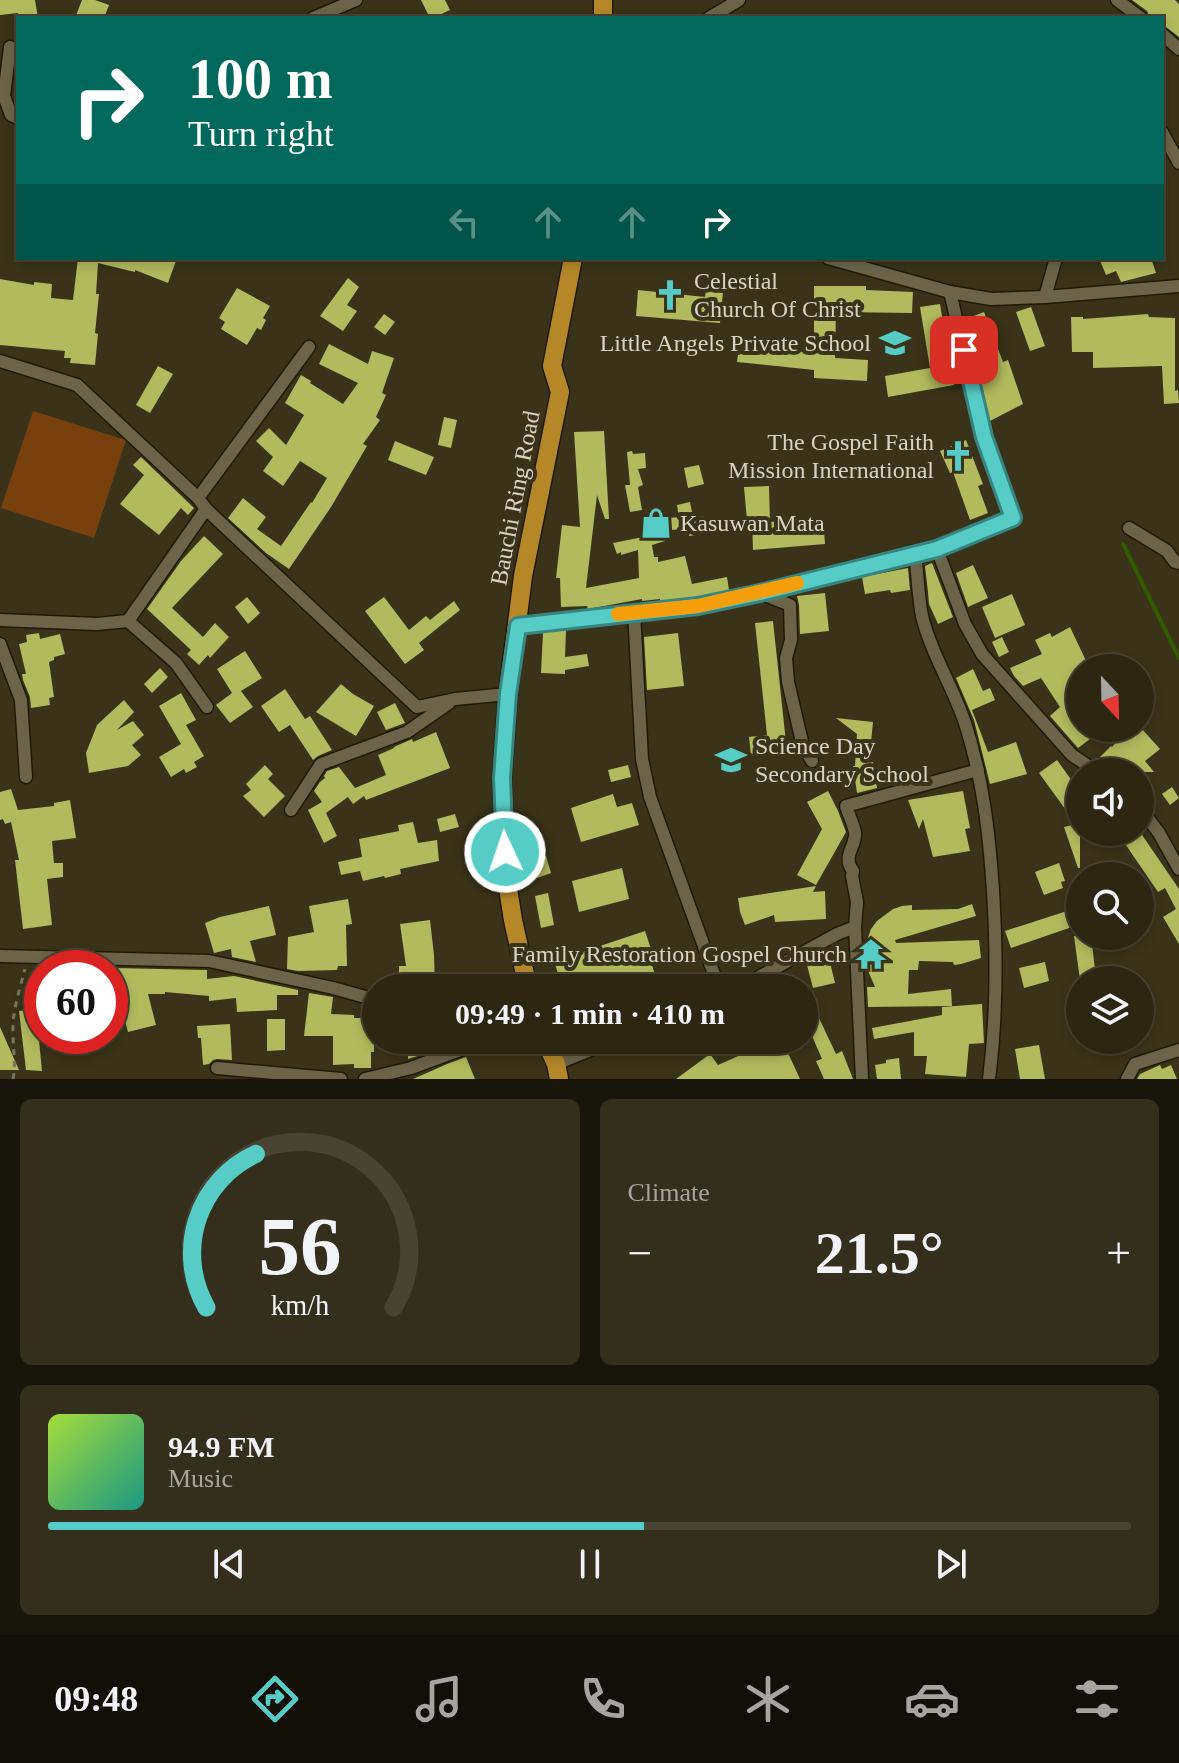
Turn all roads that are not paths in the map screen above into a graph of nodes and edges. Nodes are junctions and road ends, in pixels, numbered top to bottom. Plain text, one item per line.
1 (356, 0) edge
2 (739, 0) edge
3 (1117, 0) edge
4 (318, 16) edge
5 (712, 16) edge
6 (1138, 16) edge
7 (1164, 40) edge
8 (10, 47) dead end
9 (1179, 49) edge
10 (16, 117) edge
11 (1164, 139) edge
12 (1179, 163) edge
13 (573, 260) edge
14 (835, 260) edge
15 (1055, 260) edge
16 (1179, 286) edge
17 (950, 292) junction
18 (1045, 297) junction
19 (309, 347) dead end
20 (0, 361) edge
21 (202, 503) junction
22 (1129, 528) dead end
23 (937, 549) junction
24 (915, 555) junction
25 (1179, 563) edge
26 (760, 593) junction
27 (634, 612) junction
28 (0, 620) edge
29 (128, 621) junction
30 (518, 626) junction
31 (0, 644) edge
32 (508, 694) junction
33 (455, 699) junction
34 (207, 707) dead end
35 (1076, 758) edge
36 (812, 761) dead end
37 (978, 770) junction
38 (26, 777) dead end
39 (291, 810) dead end
40 (1154, 826) edge
41 (1179, 869) edge
42 (855, 927) junction
43 (0, 956) edge
44 (525, 974) edge
45 (714, 974) edge
46 (764, 974) edge
47 (362, 996) edge
48 (1179, 1050) edge
49 (449, 1054) edge
50 (589, 1054) edge
51 (217, 1068) dead end
52 (558, 1071) edge
53 (341, 1079) edge
54 (365, 1079) edge
55 (862, 1079) edge
56 (989, 1079) edge
57 (1127, 1079) edge

1 - 4 street
2 - 5 street
3 - 6 street
7 - 9 street
8 - 10 street
11 - 12 street
13 - 30 main road, Bauchi Ring Road
14 - 17 street
15 - 18 street
16 - 18 street
17 - 18 street
17 - 23 street
19 - 21 street
20 - 21 street
21 - 29 street
21 - 33 street
22 - 25 street
23 - 24 street
23 - 35 street
24 - 26 street
24 - 37 street
26 - 27 street
26 - 36 street
27 - 30 street
27 - 45 street
28 - 29 street
29 - 34 street
30 - 32 main road, Bauchi Ring Road
31 - 38 street
32 - 33 street
32 - 44 main road, Bauchi Ring Road
33 - 39 street
37 - 42 street
37 - 56 street
40 - 41 street
42 - 46 street
42 - 55 street
43 - 47 street
48 - 57 street
49 - 54 street
50 - 52 street
51 - 53 street

